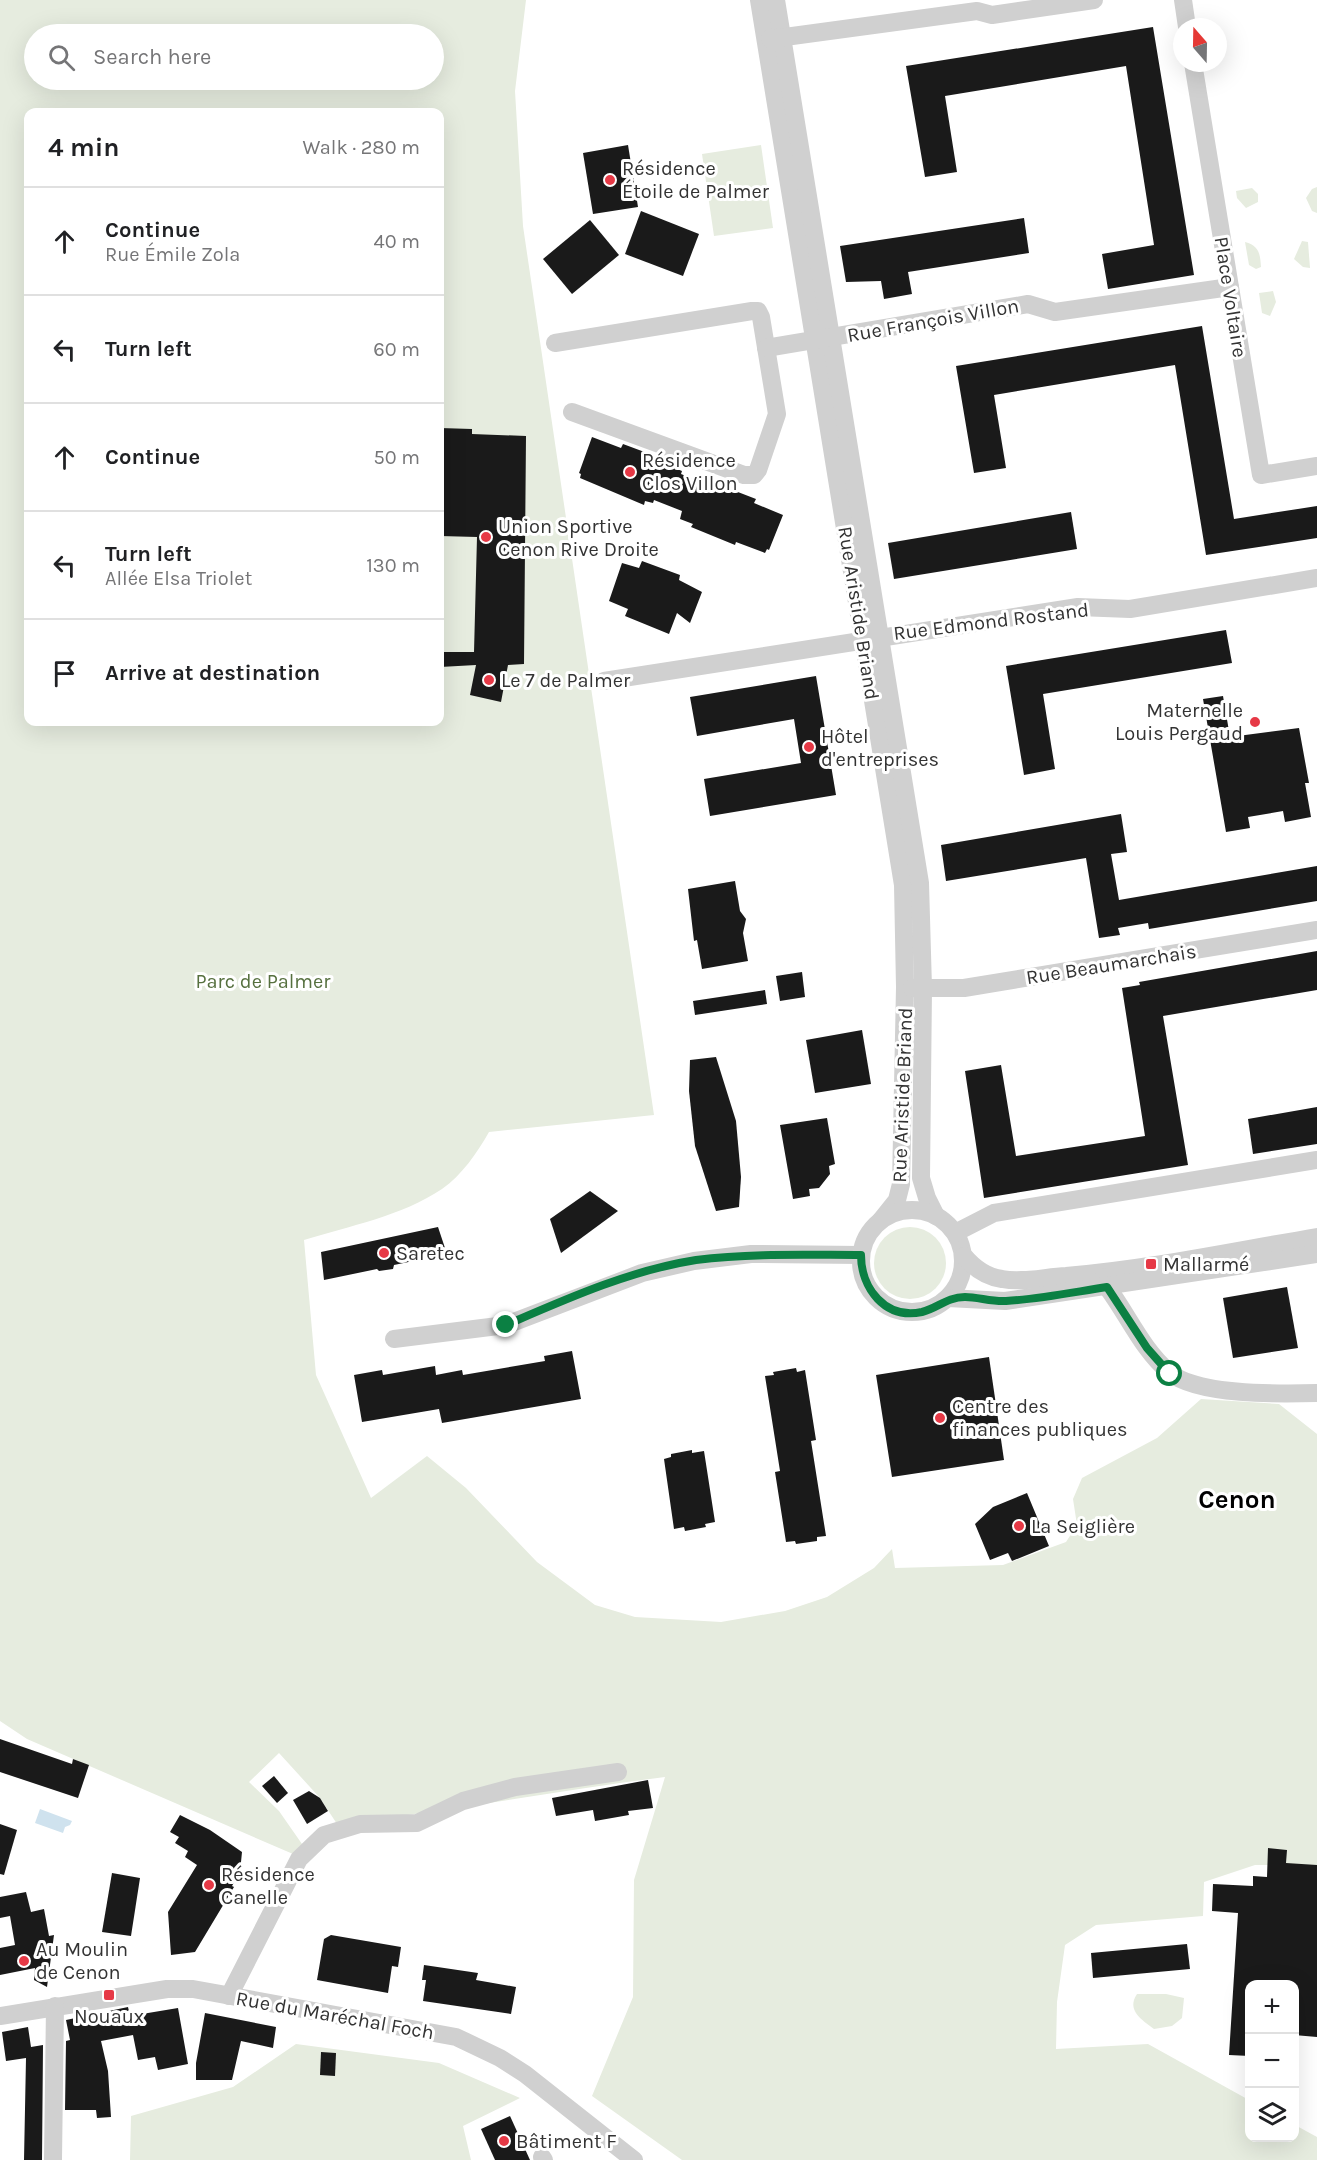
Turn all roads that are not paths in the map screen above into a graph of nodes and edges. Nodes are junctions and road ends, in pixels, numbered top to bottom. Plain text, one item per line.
1 (759, 0) edge
2 (776, 0) edge
3 (1095, 0) edge
4 (1183, 0) edge
5 (1186, 18) edge
6 (774, 38) junction
7 (1194, 72) edge
8 (1230, 287) junction
9 (822, 339) junction
10 (555, 343) dead end
11 (766, 348) junction
12 (572, 412) dead end
13 (1317, 466) edge
14 (1317, 578) edge
15 (871, 637) junction
16 (604, 681) dead end
17 (1317, 930) edge
18 (905, 987) junction
19 (923, 988) junction
20 (1317, 1160) edge
21 (936, 1216) junction
22 (881, 1220) junction
23 (955, 1233) junction
24 (1317, 1238) edge
25 (1317, 1254) edge
26 (861, 1255) junction
27 (963, 1256) junction
28 (1105, 1280) junction
29 (948, 1298) junction
30 (394, 1339) dead end
31 (1317, 1393) edge
32 (618, 1772) dead end
33 (229, 1996) junction
34 (55, 2006) junction
35 (0, 2016) edge
36 (53, 2160) edge
37 (634, 2160) edge

1 - 6 street, Rue Aristide Briand
2 - 6 street, Rue Aristide Briand
3 - 6 street
4 - 5 street
6 - 9 street, Rue Aristide Briand
7 - 8 street, Place Voltaire
8 - 9 street, Rue François Villon
8 - 13 street, Place Voltaire
9 - 11 street, Rue François Villon
9 - 15 street, Rue Aristide Briand
10 - 11 street
11 - 12 street
14 - 15 street, Rue Edmond Rostand
15 - 16 street, Rue Edmond Rostand
15 - 18 street, Rue Aristide Briand
15 - 19 street, Rue Aristide Briand
17 - 19 street, Rue Beaumarchais
18 - 19 street, Rue Beaumarchais
18 - 22 street, Rue Aristide Briand
19 - 21 street, Rue Aristide Briand
20 - 23 street
21 - 22 street
21 - 23 street
22 - 26 street
23 - 27 street
24 - 28 street
25 - 28 street
26 - 29 street
26 - 30 street
27 - 28 street
27 - 29 street
28 - 29 street
28 - 31 street
32 - 33 street
33 - 34 street, Rue du Maréchal Foch
33 - 37 street, Rue du Maréchal Foch
34 - 35 street, Rue du Maréchal Foch
34 - 36 street

